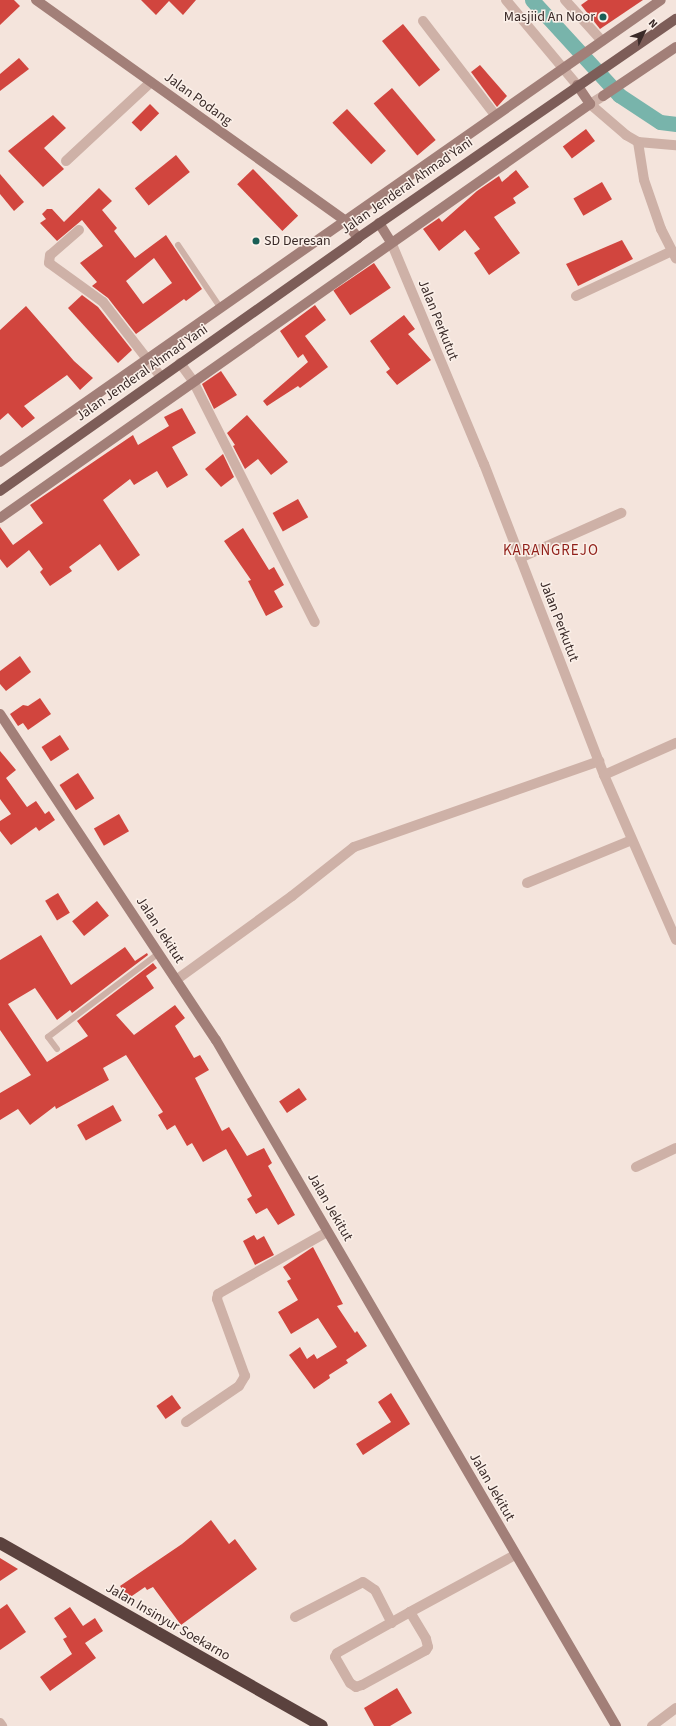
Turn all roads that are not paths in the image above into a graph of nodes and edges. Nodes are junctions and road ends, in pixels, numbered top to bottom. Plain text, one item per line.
1 (36, 0) edge
2 (506, 0) edge
3 (565, 0) edge
4 (661, 0) edge
5 (676, 19) edge
6 (423, 21) dead end
7 (598, 44) junction
8 (676, 47) edge
9 (564, 67) junction
10 (151, 82) junction
11 (577, 85) junction
12 (590, 104) junction
13 (495, 115) junction
14 (638, 142) junction
15 (676, 145) edge
16 (66, 161) dead end
17 (344, 220) junction
18 (379, 223) junction
19 (80, 230) dead end
20 (358, 238) junction
21 (391, 242) junction
22 (178, 245) dead end
23 (674, 254) edge
24 (576, 296) dead end
25 (220, 307) junction
26 (148, 359) junction
27 (180, 363) junction
28 (161, 377) junction
29 (193, 381) junction
30 (0, 462) edge
31 (0, 491) edge
32 (621, 513) dead end
33 (0, 518) edge
34 (520, 558) junction
35 (315, 622) dead end
36 (0, 714) edge
37 (676, 742) edge
38 (599, 761) junction
39 (604, 775) junction
40 (632, 840) junction
41 (527, 883) dead end
42 (676, 940) edge
43 (159, 954) junction
44 (176, 980) junction
45 (57, 1049) dead end
46 (676, 1148) edge
47 (636, 1168) dead end
48 (327, 1232) junction
49 (186, 1422) dead end
50 (0, 1543) edge
51 (515, 1555) junction
52 (410, 1612) junction
53 (295, 1617) dead end
54 (392, 1623) junction
55 (676, 1708) edge
56 (0, 1723) edge
57 (2, 1726) edge
58 (322, 1726) edge
59 (616, 1726) edge
60 (652, 1726) edge

1 - 10 street, Jalan Podang
2 - 9 street
3 - 7 street
4 - 7 street
5 - 11 main road, Jalan Jenderal Ahmad Yani
6 - 13 street
7 - 9 street
8 - 12 street
9 - 11 street
9 - 13 street
10 - 16 street
10 - 17 street, Jalan Podang
11 - 12 street
11 - 18 main road, Jalan Jenderal Ahmad Yani
12 - 14 street
12 - 21 street
13 - 17 street
14 - 15 street
14 - 23 street
17 - 20 street, Jalan Podang
17 - 25 street
18 - 20 main road, Jalan Jenderal Ahmad Yani
18 - 21 street, Jalan Perkutut
19 - 26 street
20 - 27 main road, Jalan Jenderal Ahmad Yani
21 - 29 street
21 - 34 street, Jalan Perkutut
22 - 25 lane
23 - 24 street
25 - 26 street
26 - 28 street
26 - 30 street
27 - 28 main road, Jalan Jenderal Ahmad Yani
27 - 29 street
28 - 31 main road, Jalan Jenderal Ahmad Yani
29 - 33 street
29 - 35 street
32 - 34 street
34 - 38 street, Jalan Perkutut
36 - 43 street, Jalan Jekitut
37 - 39 street
38 - 39 street, Jalan Perkutut
38 - 44 street
39 - 40 street, Jalan Perkutut
40 - 41 street
40 - 42 street, Jalan Perkutut
43 - 44 street, Jalan Jekitut
43 - 45 lane
44 - 48 street, Jalan Jekitut
46 - 47 street
48 - 49 street
48 - 51 street, Jalan Jekitut
50 - 58 highway, Jalan Insinyur Soekarno
51 - 52 street
51 - 59 street, Jalan Jekitut
52 - 54 street
52 - 54 street
53 - 54 street
55 - 60 street
56 - 57 street

